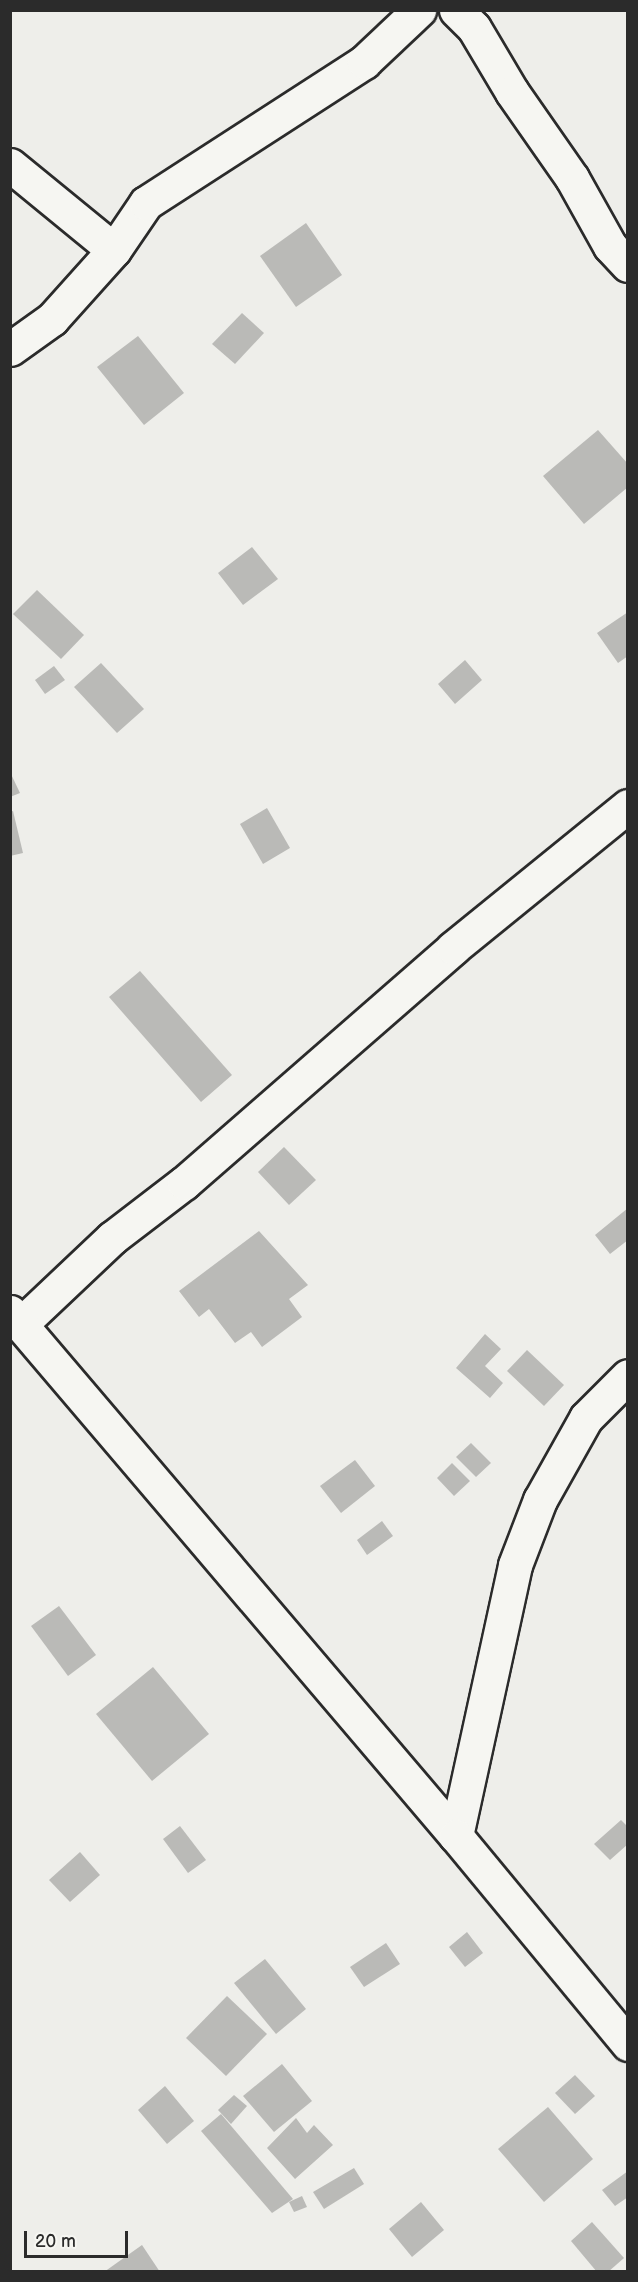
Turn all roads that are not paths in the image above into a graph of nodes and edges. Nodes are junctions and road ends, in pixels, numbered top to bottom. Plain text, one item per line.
1 (419, 10) edge
2 (456, 10) edge
3 (10, 165) edge
4 (114, 250) junction
5 (627, 265) edge
6 (10, 349) edge
7 (627, 806) edge
8 (15, 1318) edge
9 (627, 1376) edge
10 (456, 1836) junction
11 (627, 2044) edge

1 - 4 street
2 - 5 street
3 - 4 street
4 - 6 street
7 - 8 street
8 - 10 street
9 - 10 street
10 - 11 street

